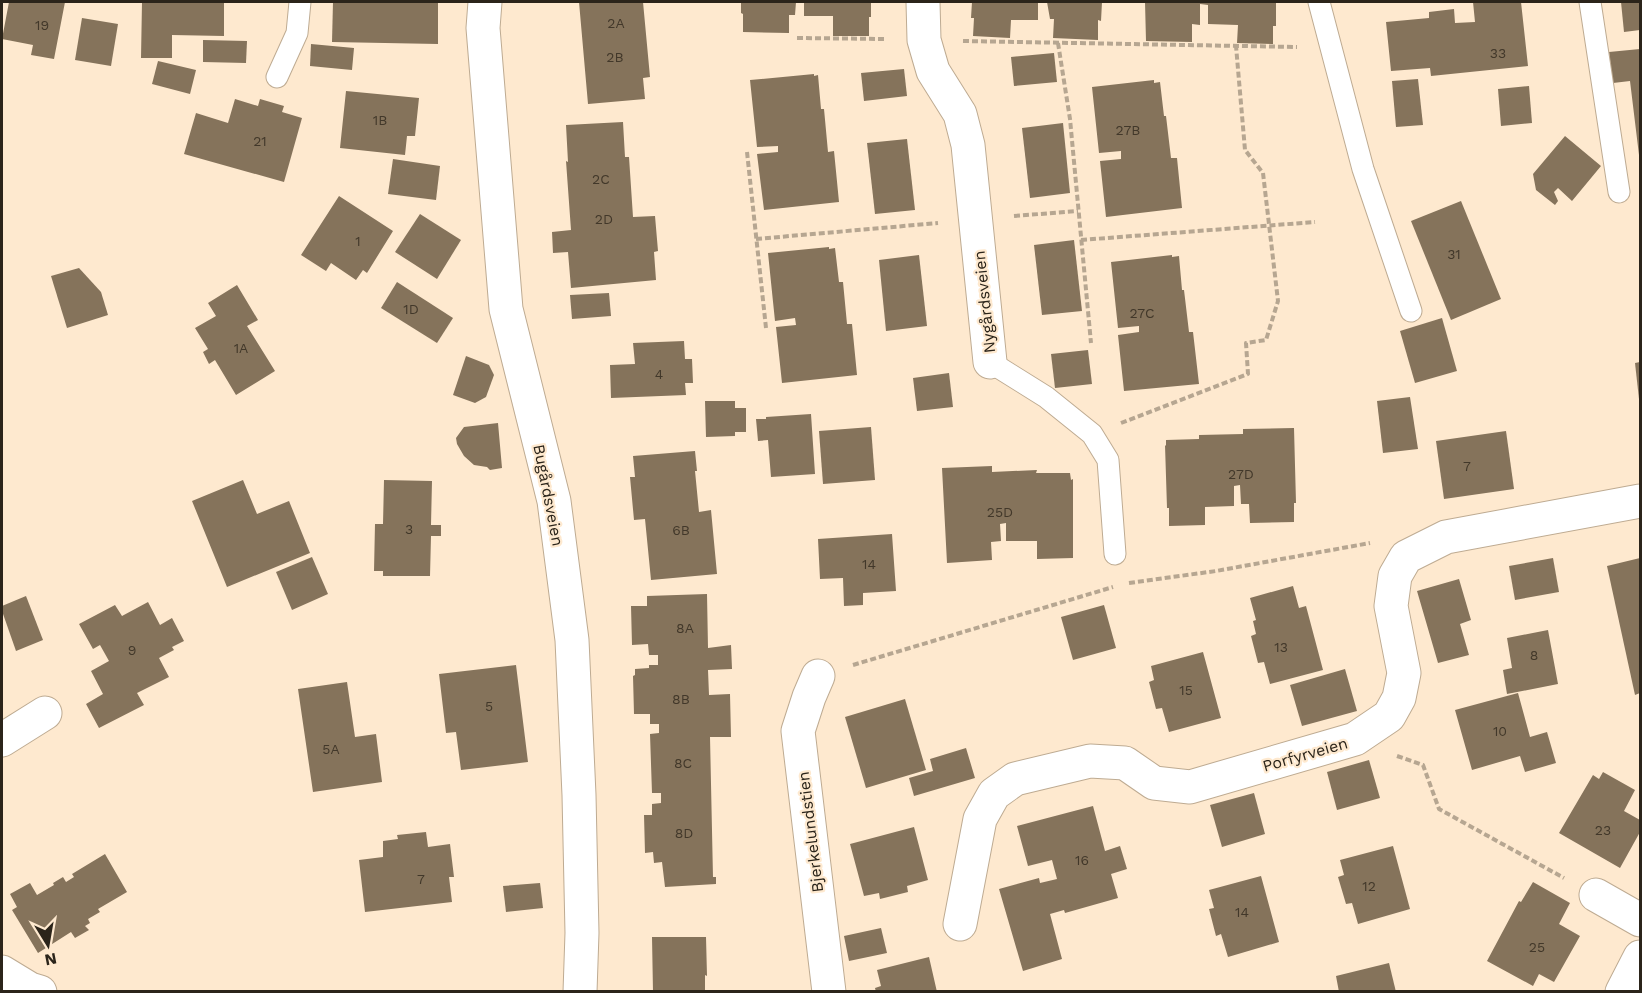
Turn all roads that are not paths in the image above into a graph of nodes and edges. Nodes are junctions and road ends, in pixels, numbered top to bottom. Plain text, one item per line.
1 (300, 2) edge
2 (485, 2) edge
3 (923, 2) edge
4 (1319, 2) edge
5 (1590, 2) edge
6 (277, 77) dead end
7 (1619, 192) dead end
8 (1412, 311) dead end
9 (990, 362) joint
10 (1641, 501) edge
11 (1115, 554) dead end
12 (818, 676) road end
13 (45, 713) dead end
14 (2, 740) edge
15 (1596, 895) road end
16 (1641, 920) edge
17 (960, 924) dead end
18 (1641, 957) edge
19 (2, 972) edge
20 (40, 992) edge
21 (580, 992) edge
22 (829, 992) edge
23 (1622, 992) edge

1 - 6 lane
2 - 21 street, Bugårdsveien
3 - 9 street, Nygårdsveien
4 - 8 lane
5 - 7 lane
9 - 11 lane, Nygårdsveien
10 - 17 street, Porfyrveien
12 - 22 street, Bjerkelundstien
13 - 14 street
15 - 16 street
18 - 23 street
19 - 20 street

